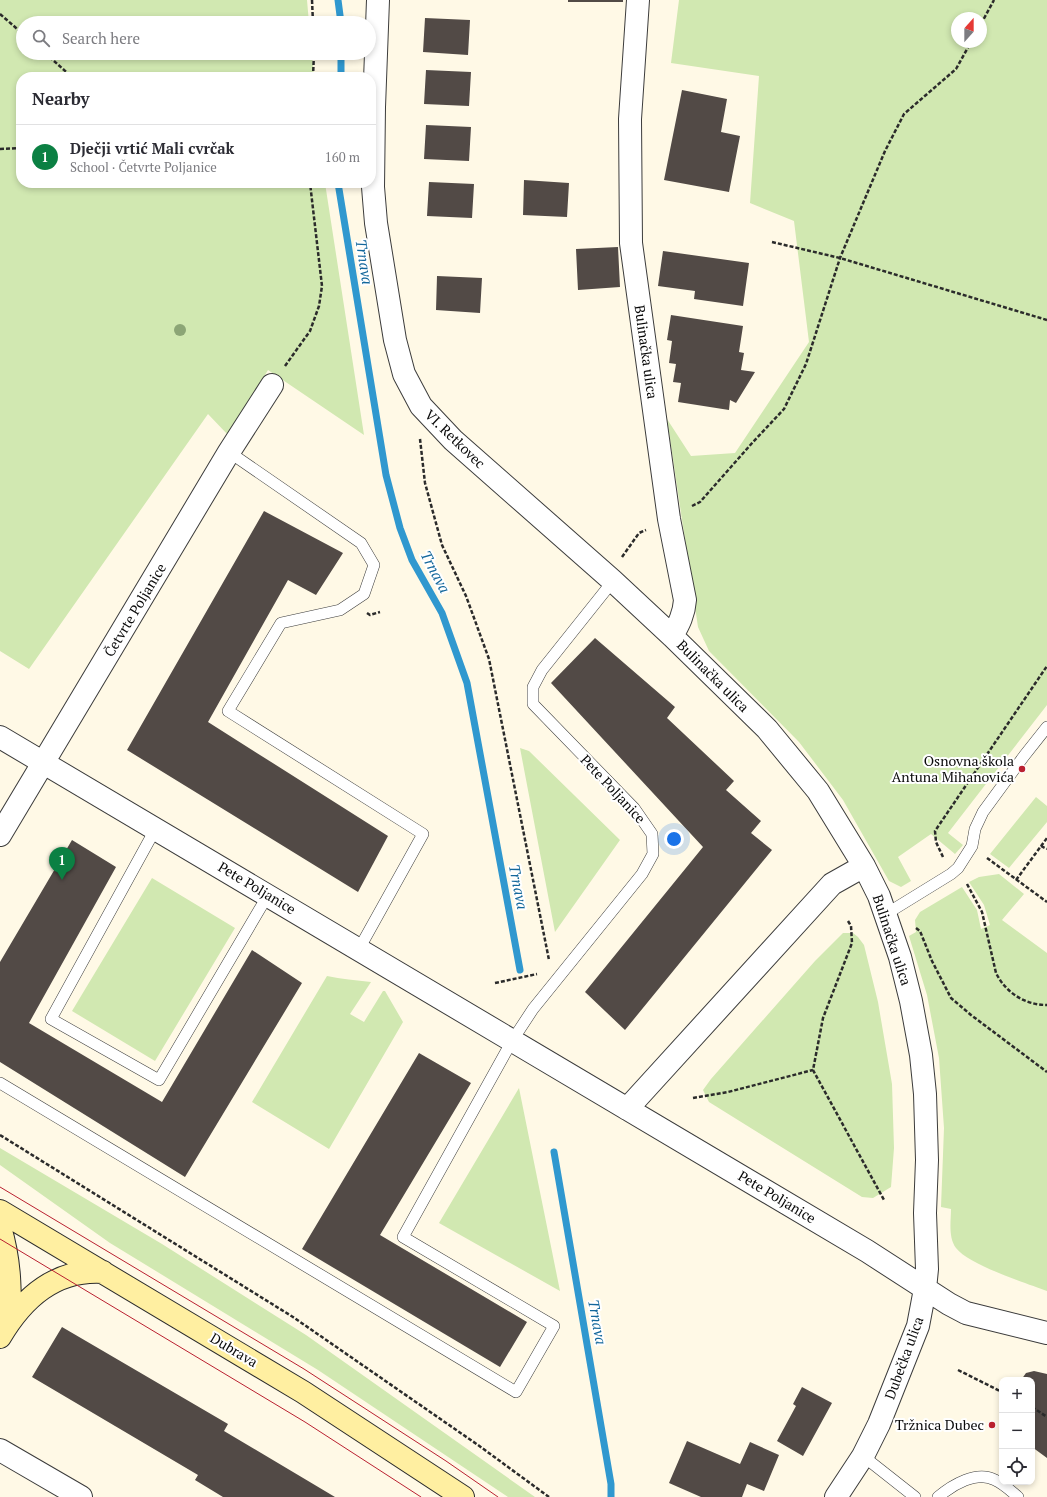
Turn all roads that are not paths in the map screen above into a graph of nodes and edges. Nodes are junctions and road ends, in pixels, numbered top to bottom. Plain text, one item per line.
1 (378, 0) edge
2 (638, 0) edge
3 (376, 46) edge
4 (375, 60) edge
5 (375, 72) edge
6 (373, 188) edge
7 (272, 385) road end
8 (229, 452) junction
9 (613, 581) junction
10 (672, 636) junction
11 (1047, 727) edge
12 (0, 737) edge
13 (44, 764) junction
14 (156, 828) junction
15 (0, 835) edge
16 (864, 866) junction
17 (268, 895) junction
18 (886, 914) junction
19 (359, 949) junction
20 (512, 1041) junction
21 (0, 1083) edge
22 (627, 1109) junction
23 (0, 1211) edge
24 (0, 1227) edge
25 (103, 1272) junction
26 (925, 1289) junction
27 (5, 1329) edge
28 (1047, 1333) edge
29 (0, 1450) edge
30 (863, 1456) junction
31 (81, 1497) edge
32 (463, 1497) edge
33 (836, 1497) edge
34 (915, 1497) edge
35 (938, 1497) edge
36 (1018, 1497) edge

1 - 3 street, VI. Retkovec
2 - 10 street, Bulinačka ulica
4 - 5 street, VI. Retkovec
6 - 9 street, VI. Retkovec
7 - 8 street, Četvrte Poljanice
8 - 13 street, Četvrte Poljanice
8 - 19 lane
9 - 10 street, VI. Retkovec
9 - 20 lane, Pete Poljanice
10 - 16 street, Bulinačka ulica
11 - 18 lane
12 - 13 street, Pete Poljanice
13 - 14 street, Pete Poljanice
13 - 15 street, Četvrte Poljanice
14 - 17 street, Pete Poljanice
14 - 17 lane
16 - 18 street, Bulinačka ulica
16 - 22 street
17 - 19 street, Pete Poljanice
18 - 26 street, Bulinačka ulica
19 - 20 street, Pete Poljanice
20 - 21 lane
20 - 22 street, Pete Poljanice
22 - 26 street, Pete Poljanice
23 - 25 main road, Dubrava
24 - 27 main road
25 - 27 main road
25 - 32 main road, Dubrava
26 - 28 street
26 - 30 street, Dubečka ulica
29 - 31 street
30 - 33 street, Dubečka ulica
30 - 34 lane
35 - 36 lane

